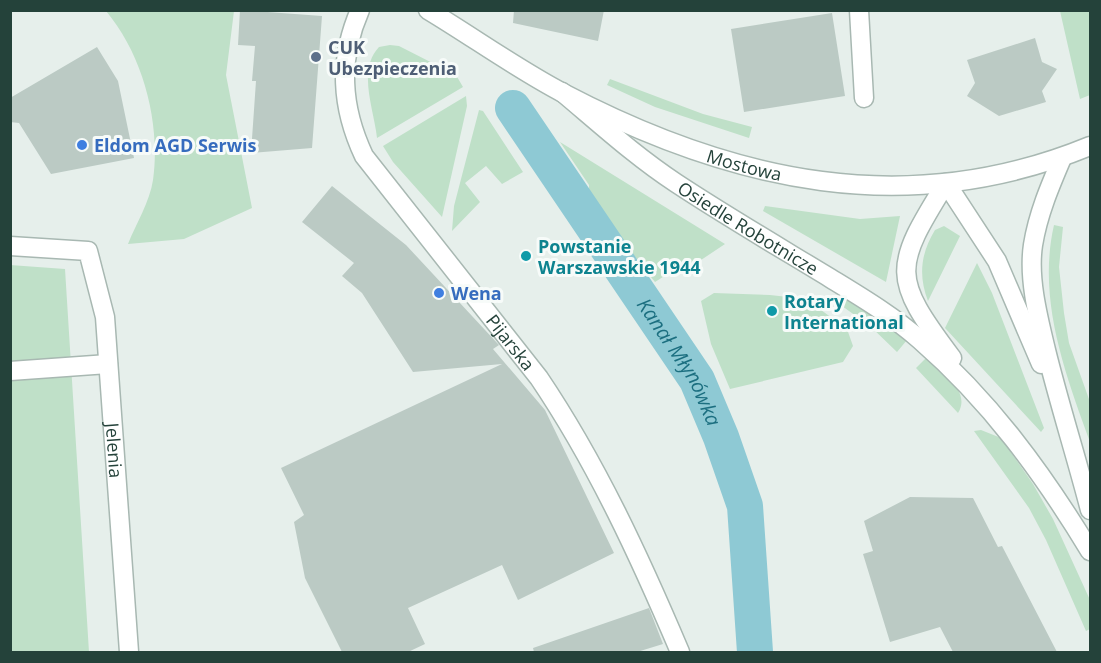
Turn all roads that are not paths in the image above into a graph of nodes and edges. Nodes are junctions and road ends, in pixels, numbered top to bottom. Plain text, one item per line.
1 (360, 10) edge
2 (428, 10) edge
3 (859, 10) edge
4 (562, 92) junction
5 (864, 98) dead end
6 (1090, 146) edge
7 (1062, 158) junction
8 (946, 183) junction
9 (10, 246) edge
10 (108, 364) junction
11 (10, 371) edge
12 (990, 409) junction
13 (1064, 420) junction
14 (1089, 501) edge
15 (1090, 551) edge
16 (129, 652) edge
17 (680, 652) edge

1 - 17 street, Pijarska
2 - 4 street, Mostowa
3 - 5 street
4 - 8 street, Mostowa
4 - 12 street, Osiedle Robotnicze
6 - 7 street, Mostowa
7 - 8 street, Mostowa
7 - 13 street
8 - 12 street, Osiedle Robotnicze
8 - 13 street
9 - 10 street, Jelenia
10 - 11 street
10 - 16 street, Jelenia
12 - 15 street, Osiedle Robotnicze
13 - 14 street

